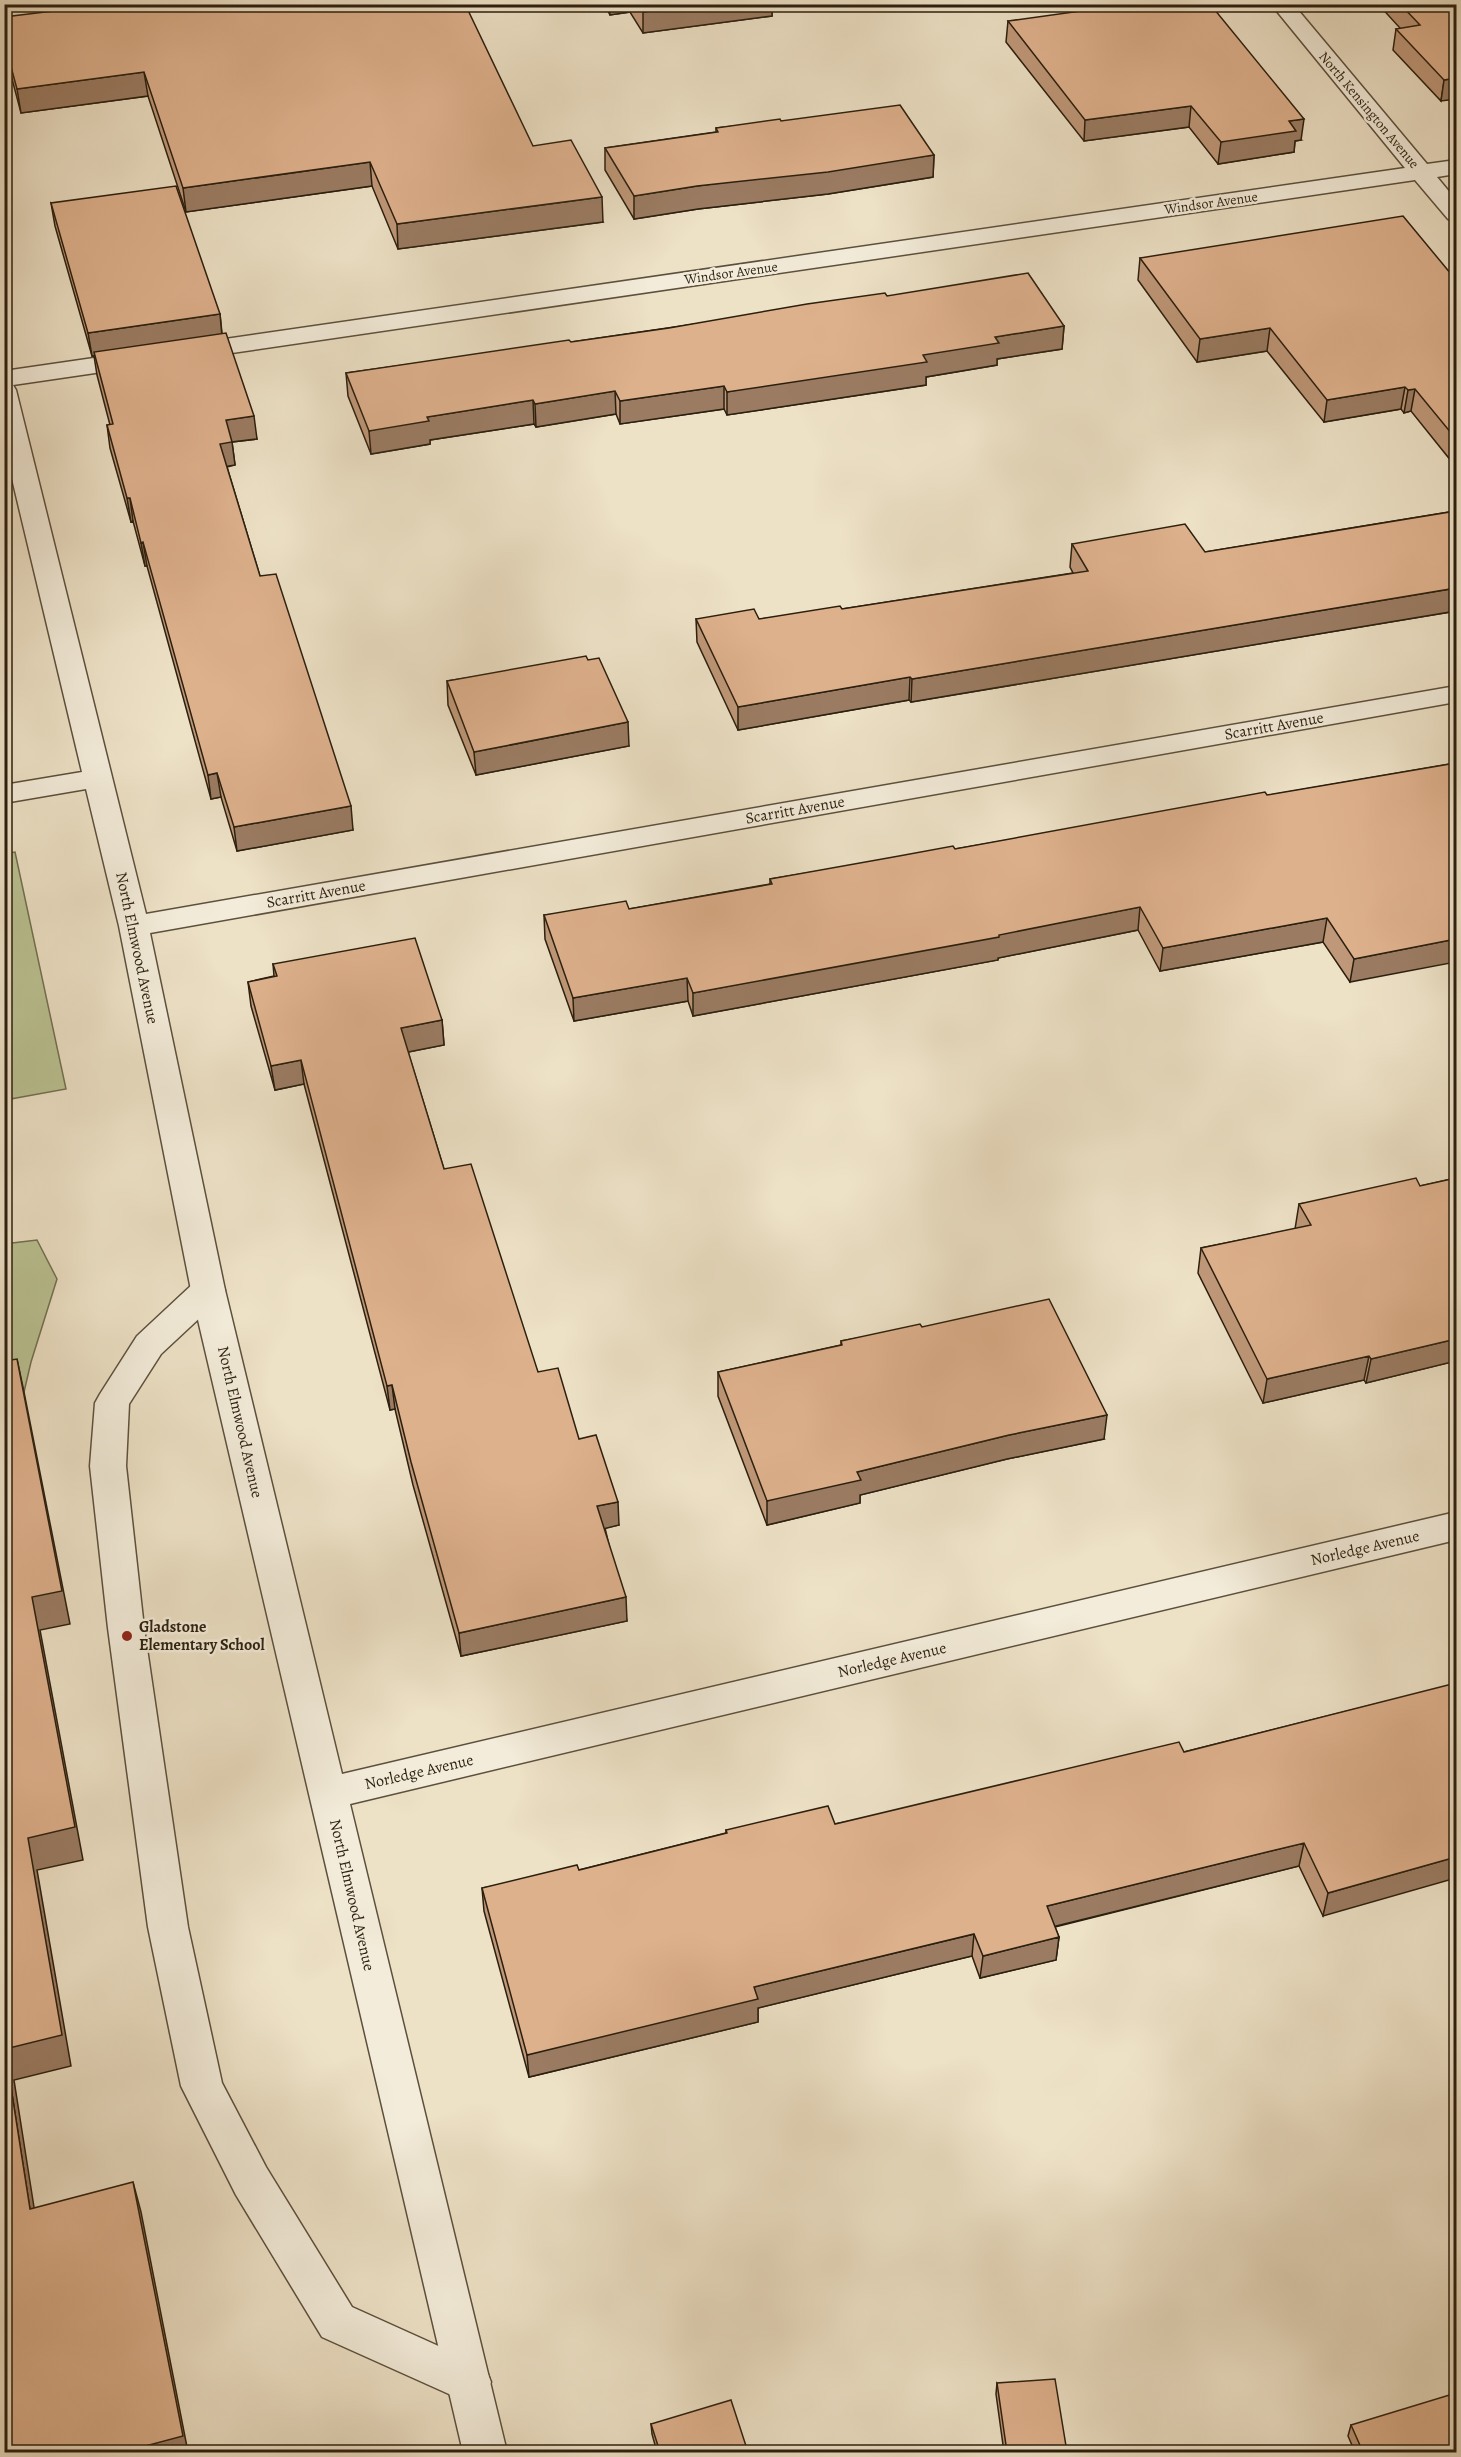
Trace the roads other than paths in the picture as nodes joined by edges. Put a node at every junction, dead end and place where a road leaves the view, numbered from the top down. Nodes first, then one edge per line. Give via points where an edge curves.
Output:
1 (1281, 4) edge
2 (1456, 167) edge
3 (1421, 172) junction
4 (1456, 214) edge
5 (4, 379) edge
6 (4, 390) edge
7 (1456, 694) edge
8 (97, 778) junction
9 (4, 794) edge
10 (134, 926) junction
11 (208, 1290) junction
12 (1456, 1526) edge
13 (328, 1793) junction
14 (469, 2382) junction
15 (485, 2452) edge

1 - 3 street, North Kensington Avenue
2 - 3 street, Windsor Avenue
3 - 4 street, North Kensington Avenue
3 - 5 street, Windsor Avenue
6 - 8 street, North Elmwood Avenue
7 - 10 street, Scarritt Avenue
8 - 9 street
8 - 10 street, North Elmwood Avenue
10 - 11 street, North Elmwood Avenue
11 - 13 street, North Elmwood Avenue
11 - 14 street via 149,1345 112,1403 108,1466 126,1628 168,1927 202,2086 251,2181 338,2322
12 - 13 street, Norledge Avenue
13 - 14 street, North Elmwood Avenue
14 - 15 street, North Elmwood Avenue

